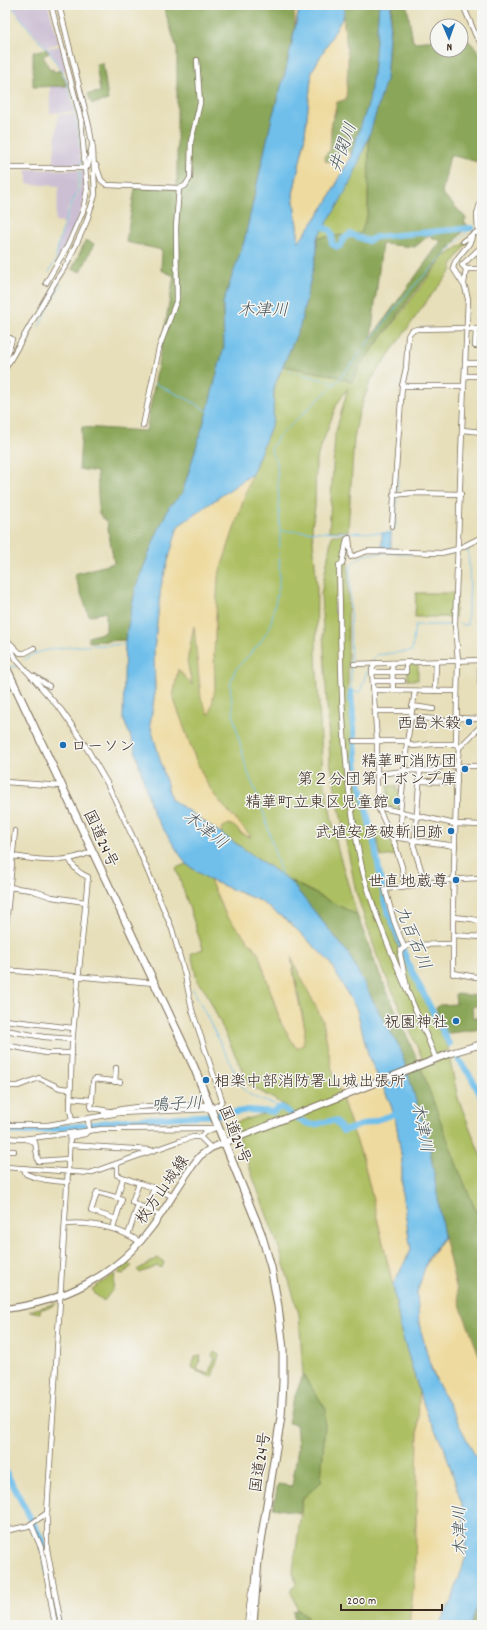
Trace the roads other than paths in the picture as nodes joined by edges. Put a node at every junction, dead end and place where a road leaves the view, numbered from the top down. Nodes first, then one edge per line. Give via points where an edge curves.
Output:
1 (51, 5) edge
2 (59, 5) edge
3 (463, 5) edge
4 (482, 44) edge
5 (197, 60) dead end
6 (92, 146) junction
7 (93, 160) junction
8 (5, 168) edge
9 (86, 168) junction
10 (179, 188) junction
11 (482, 197) edge
12 (480, 232) edge
13 (472, 234) junction
14 (463, 241) dead end
15 (65, 266) junction
16 (466, 269) junction
17 (481, 269) edge
18 (464, 284) junction
19 (467, 329) junction
20 (476, 329) junction
21 (482, 329) edge
22 (10, 338) dead end
23 (475, 346) dead end
24 (465, 363) junction
25 (478, 363) dead end
26 (5, 367) edge
27 (465, 376) junction
28 (476, 376) dead end
29 (402, 386) junction
30 (464, 386) junction
31 (482, 394) edge
32 (143, 426) dead end
33 (462, 430) junction
34 (481, 432) edge
35 (461, 494) junction
36 (393, 495) junction
37 (392, 526) dead end
38 (482, 537) edge
39 (458, 549) junction
40 (5, 639) edge
41 (34, 648) dead end
42 (5, 657) edge
43 (481, 660) edge
44 (458, 661) junction
45 (436, 662) junction
46 (375, 663) junction
47 (392, 663) junction
48 (406, 663) junction
49 (354, 664) dead end
50 (6, 668) edge
51 (372, 672) junction
52 (393, 672) junction
53 (31, 676) junction
54 (373, 681) junction
55 (393, 681) junction
56 (404, 681) dead end
57 (482, 684) edge
58 (49, 686) dead end
59 (374, 690) junction
60 (393, 690) junction
61 (415, 691) junction
62 (435, 691) junction
63 (457, 691) junction
64 (412, 708) junction
65 (432, 709) dead end
66 (376, 711) junction
67 (411, 717) junction
68 (456, 719) junction
69 (482, 719) edge
70 (482, 725) edge
71 (354, 741) dead end
72 (377, 741) junction
73 (407, 742) junction
74 (458, 746) junction
75 (457, 766) junction
76 (482, 766) edge
77 (405, 771) junction
78 (420, 771) junction
79 (378, 774) junction
80 (420, 781) junction
81 (5, 782) edge
82 (457, 782) junction
83 (62, 786) junction
84 (378, 807) junction
85 (401, 812) junction
86 (417, 815) junction
87 (455, 824) junction
88 (482, 825) edge
89 (15, 831) dead end
90 (392, 838) junction
91 (399, 838) junction
92 (415, 840) junction
93 (454, 847) junction
94 (93, 851) junction
95 (5, 855) edge
96 (12, 856) junction
97 (70, 860) junction
98 (482, 878) edge
99 (453, 879) junction
100 (425, 884) junction
101 (404, 886) junction
102 (8, 887) junction
103 (85, 902) junction
104 (6, 911) edge
105 (452, 918) junction
106 (482, 922) edge
107 (453, 935) junction
108 (5, 936) edge
109 (482, 937) edge
110 (452, 944) junction
111 (404, 947) junction
112 (5, 970) edge
113 (79, 976) junction
114 (482, 978) edge
115 (482, 981) edge
116 (154, 982) junction
117 (407, 990) junction
118 (5, 1020) edge
119 (73, 1028) junction
120 (5, 1030) edge
121 (72, 1039) junction
122 (482, 1044) edge
123 (5, 1045) edge
124 (71, 1053) junction
125 (435, 1059) junction
126 (116, 1068) dead end
127 (5, 1086) edge
128 (70, 1089) junction
129 (70, 1098) junction
130 (92, 1100) junction
131 (210, 1107) junction
132 (110, 1111) junction
133 (97, 1116) junction
134 (88, 1118) junction
135 (72, 1121) junction
136 (5, 1126) edge
137 (217, 1127) junction
138 (89, 1130) junction
139 (200, 1137) junction
140 (5, 1138) edge
141 (24, 1139) junction
142 (226, 1141) junction
143 (70, 1145) junction
144 (211, 1148) junction
145 (5, 1151) edge
146 (14, 1151) dead end
147 (152, 1151) junction
148 (69, 1159) junction
149 (38, 1161) junction
150 (116, 1164) junction
151 (5, 1167) edge
152 (26, 1168) junction
153 (68, 1172) junction
154 (123, 1178) junction
155 (68, 1182) junction
156 (139, 1183) junction
157 (154, 1188) junction
158 (172, 1196) junction
159 (117, 1198) junction
160 (138, 1205) junction
161 (146, 1209) junction
162 (160, 1215) junction
163 (116, 1219) junction
164 (65, 1224) junction
165 (113, 1228) junction
166 (128, 1235) junction
167 (140, 1242) junction
168 (61, 1297) junction
169 (5, 1309) edge
170 (47, 1512) junction
171 (32, 1523) junction
172 (5, 1531) edge
173 (256, 1580) junction
174 (55, 1625) edge
175 (61, 1625) edge
176 (247, 1625) edge
177 (253, 1625) edge

1 - 9 street via 81,120
2 - 6 street via 88,118
3 - 4 street
5 - 10 street via 200,103 191,141 190,178 186,186
6 - 7 street
6 - 9 street
7 - 10 street via 101,180 106,184
7 - 15 street via 95,189 92,204 86,223
8 - 9 street
9 - 15 street via 87,190 83,211 68,245 46,283
10 - 32 street via 176,227 177,299 159,348
11 - 12 street via 476,214
12 - 13 street
13 - 14 street
13 - 18 street via 470,242 454,265 455,272
15 - 26 street
16 - 17 street
16 - 17 street via 462,265 478,249
16 - 18 street
18 - 19 street via 468,295
19 - 20 street
19 - 24 street
19 - 29 street via 412,331 408,336
20 - 21 street
20 - 23 street
22 - 26 street via 12,339
24 - 25 street
24 - 27 street
27 - 28 street
27 - 30 street
29 - 30 street
29 - 36 street
30 - 33 street
31 - 34 street
33 - 34 street
33 - 35 street
35 - 36 street
35 - 39 street
36 - 37 street
38 - 39 street
39 - 44 street
39 - 117 street via 441,552 368,551 351,557 350,538 347,539 342,564 339,566 342,710 352,812 364,875
40 - 41 street via 20,653
40 - 42 street
40 - 53 street via 16,659
43 - 44 street
43 - 57 street
44 - 45 street
44 - 63 street
45 - 48 street
45 - 62 street
46 - 47 street
46 - 49 street
46 - 51 street
47 - 48 street
47 - 52 street
48 - 52 street via 406,672
50 - 83 highway, 国道24号
51 - 52 street
51 - 54 street
52 - 55 street
53 - 58 street
53 - 131 street via 62,711 86,747 107,784 151,876 172,929 192,1010 221,1092 220,1104
54 - 55 street
54 - 59 street
55 - 56 street
55 - 60 street
59 - 60 street
59 - 66 street
60 - 61 street
61 - 62 street
61 - 64 street
62 - 63 street
63 - 68 street
64 - 65 street
64 - 66 street
64 - 67 street
66 - 72 street
67 - 68 street
67 - 73 street
68 - 69 street
68 - 74 street
70 - 74 street
71 - 72 street
72 - 73 street
72 - 79 street
73 - 74 street via 413,746
73 - 77 street
74 - 75 street
75 - 76 street
75 - 78 street
75 - 82 street
77 - 78 street
77 - 79 street
77 - 85 street
78 - 80 street
79 - 84 street
80 - 82 street
80 - 86 street
81 - 83 street
82 - 87 street
83 - 94 highway, 国道24号
84 - 85 street
84 - 90 street
85 - 86 street
85 - 91 street
86 - 87 street
86 - 92 street
87 - 88 street
87 - 93 street
89 - 96 street
90 - 91 street
90 - 101 street via 402,867
91 - 92 street
92 - 93 street
92 - 100 street via 413,844
93 - 99 street
94 - 97 street
94 - 116 highway, 国道24号
95 - 96 street
96 - 97 street
96 - 102 street
97 - 103 street via 79,872 88,877
98 - 99 street
99 - 100 street
99 - 105 street
100 - 101 street
101 - 111 street via 385,888 391,914
102 - 103 street
102 - 104 street
103 - 113 street
104 - 108 street
105 - 106 street
105 - 107 street
107 - 109 street
107 - 110 street
110 - 111 street
110 - 114 street via 453,974
111 - 117 street via 400,954
112 - 113 street
113 - 116 street
113 - 119 street
114 - 115 street
116 - 131 highway, 国道24号
117 - 125 street
118 - 119 street
119 - 121 street
120 - 121 street
121 - 124 street
122 - 125 main road, 枚方山城線
123 - 124 street via 46,1053
124 - 128 street
125 - 142 main road, 枚方山城線
126 - 130 street via 118,1082 95,1080
127 - 128 street via 18,1086 39,1078 60,1088
128 - 129 street
129 - 130 street
129 - 135 street
130 - 132 street via 91,1108
131 - 132 street via 181,1105
131 - 133 street
131 - 137 highway, 国道24号
132 - 133 street
133 - 134 street
134 - 135 street
134 - 138 street
135 - 136 street via 48,1125
137 - 138 street
137 - 139 street
137 - 142 highway, 国道24号
138 - 141 street
138 - 143 street via 85,1134 70,1136
139 - 144 street
139 - 147 street
140 - 141 street
141 - 149 street via 34,1142
142 - 144 main road, 枚方山城線
142 - 173 highway, 国道24号 via 261,1233 271,1267 283,1349 281,1417
143 - 147 street
143 - 148 street
144 - 158 main road, 枚方山城線 via 192,1165
145 - 146 street
147 - 150 street
148 - 149 street
148 - 153 street
149 - 152 street via 36,1165
150 - 153 street via 90,1173
150 - 154 street via 117,1175
151 - 152 street
152 - 153 street
152 - 155 street via 26,1174 35,1178
153 - 155 street
154 - 156 street
154 - 159 street
155 - 164 street
156 - 157 street
156 - 160 street via 132,1202
157 - 158 street
157 - 161 street
158 - 162 main road, 枚方山城線
159 - 163 street via 122,1199
159 - 163 street via 97,1192 91,1211
160 - 161 street
160 - 166 street
161 - 162 street
162 - 167 main road, 枚方山城線
163 - 165 street
164 - 165 street
164 - 168 street
165 - 166 street
166 - 167 street
167 - 168 main road, 枚方山城線 via 112,1268 81,1288
168 - 169 main road, 枚方山城線
168 - 170 street
170 - 171 street
170 - 175 street via 48,1549
171 - 172 street
171 - 174 street via 42,1550
173 - 176 street via 251,1592
173 - 177 highway, 国道24号

